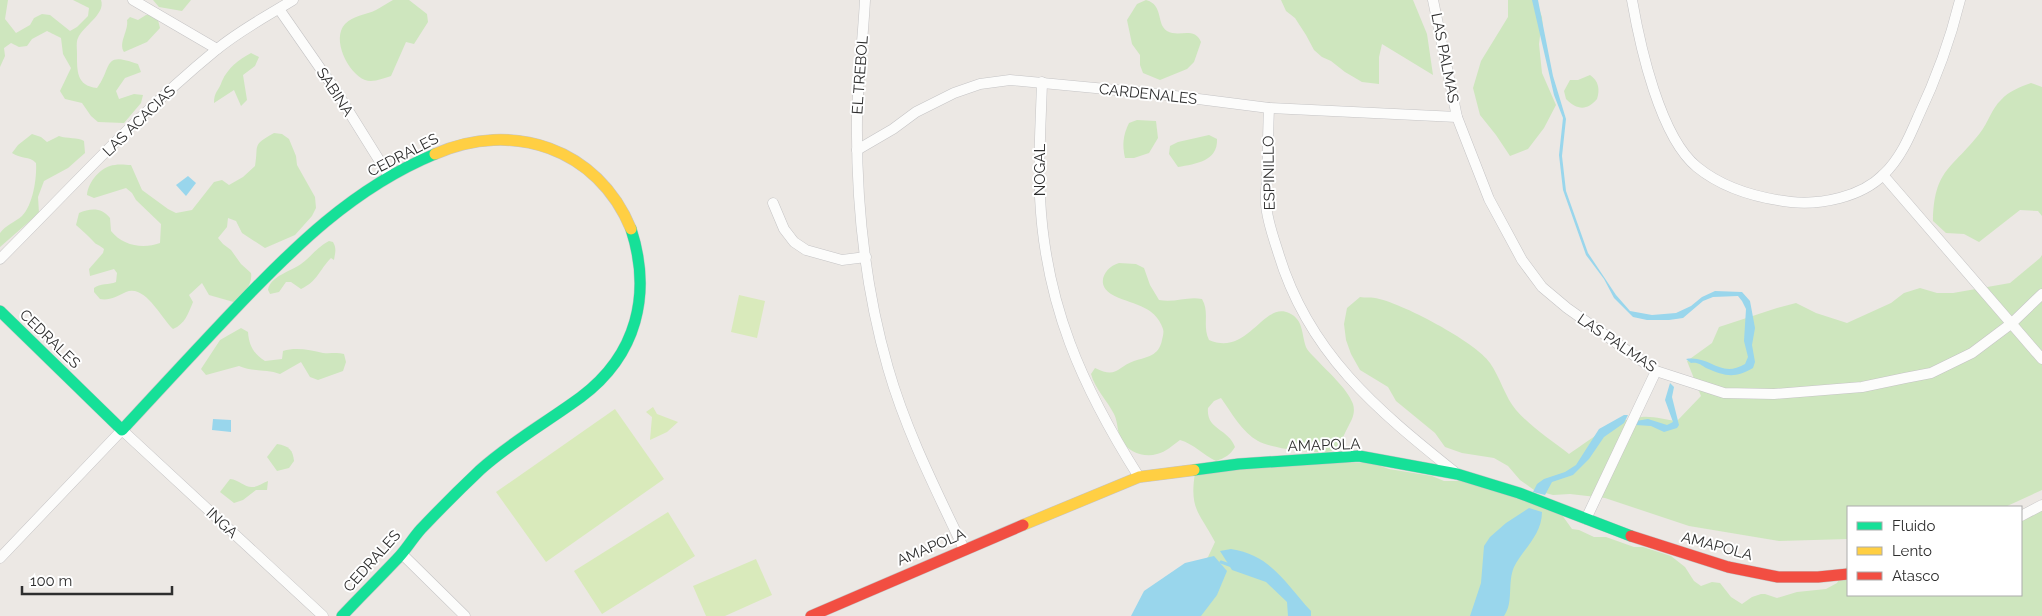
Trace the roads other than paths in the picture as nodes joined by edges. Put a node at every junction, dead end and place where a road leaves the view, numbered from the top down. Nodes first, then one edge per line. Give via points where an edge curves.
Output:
1 (132, 0) edge
2 (293, 0) edge
3 (865, 0) edge
4 (1433, 0) edge
5 (1632, 0) edge
6 (1960, 0) edge
7 (279, 9) junction
8 (217, 49) junction
9 (1042, 82) junction
10 (1269, 108) junction
11 (1457, 117) junction
12 (857, 150) junction
13 (1883, 175) junction
14 (389, 176) junction
15 (773, 204) dead end
16 (866, 257) junction
17 (0, 259) edge
18 (2042, 294) edge
19 (0, 311) edge
20 (2012, 323) junction
21 (2042, 359) edge
22 (1656, 371) junction
23 (122, 430) junction
24 (1457, 474) junction
25 (1139, 477) junction
26 (2042, 505) edge
27 (2022, 515) edge
28 (1586, 519) junction
29 (964, 549) junction
30 (402, 554) junction
31 (0, 558) edge
32 (1847, 574) edge
33 (323, 616) edge
34 (342, 616) edge
35 (465, 616) edge
36 (811, 616) edge

1 - 8 street
2 - 7 street, LAS ACACIAS
3 - 12 street, EL TREBOL
4 - 11 street, LAS PALMAS
5 - 13 street via 1660,106 1675,140 1697,168 1737,190 1766,199 1802,203 1850,194
6 - 13 street via 1935,81 1905,146
7 - 8 street, LAS ACACIAS via 254,22
7 - 14 street, SABINA
8 - 17 street, LAS ACACIAS via 122,136
9 - 10 street, CARDENALES
9 - 12 street, CARDENALES via 1010,80 980,84 954,93 916,112
9 - 25 street, NOGAL via 1039,195 1046,257 1060,318 1099,409
10 - 11 street, CARDENALES
10 - 24 street, ESPINILLO via 1266,204 1282,266 1311,329 1361,391
11 - 22 street, LAS PALMAS via 1489,199 1522,260 1542,287
12 - 16 street, EL TREBOL
13 - 20 street
14 - 23 street, CEDRALES via 309,234
14 - 30 street, CEDRALES via 455,146 481,140 532,142 568,155 599,178 616,199 630,224 642,280 640,306 630,337 600,382 496,456 425,524
15 - 16 street via 784,229 806,250 842,260
16 - 29 street, EL TREBOL via 875,319 903,414
18 - 20 street, LAS PALMAS
19 - 23 street, CEDRALES
20 - 21 street
20 - 22 street, LAS PALMAS via 1972,353 1931,373 1862,387 1774,394 1724,393
22 - 28 street
23 - 31 street, CEDRALES
23 - 33 street, INGA
24 - 25 street, AMAPOLA via 1359,456 1239,464
24 - 28 street, AMAPOLA
25 - 29 street, AMAPOLA
26 - 27 street
28 - 32 street, AMAPOLA via 1728,567 1778,577
29 - 36 street, AMAPOLA
30 - 34 street, CEDRALES
30 - 35 street

